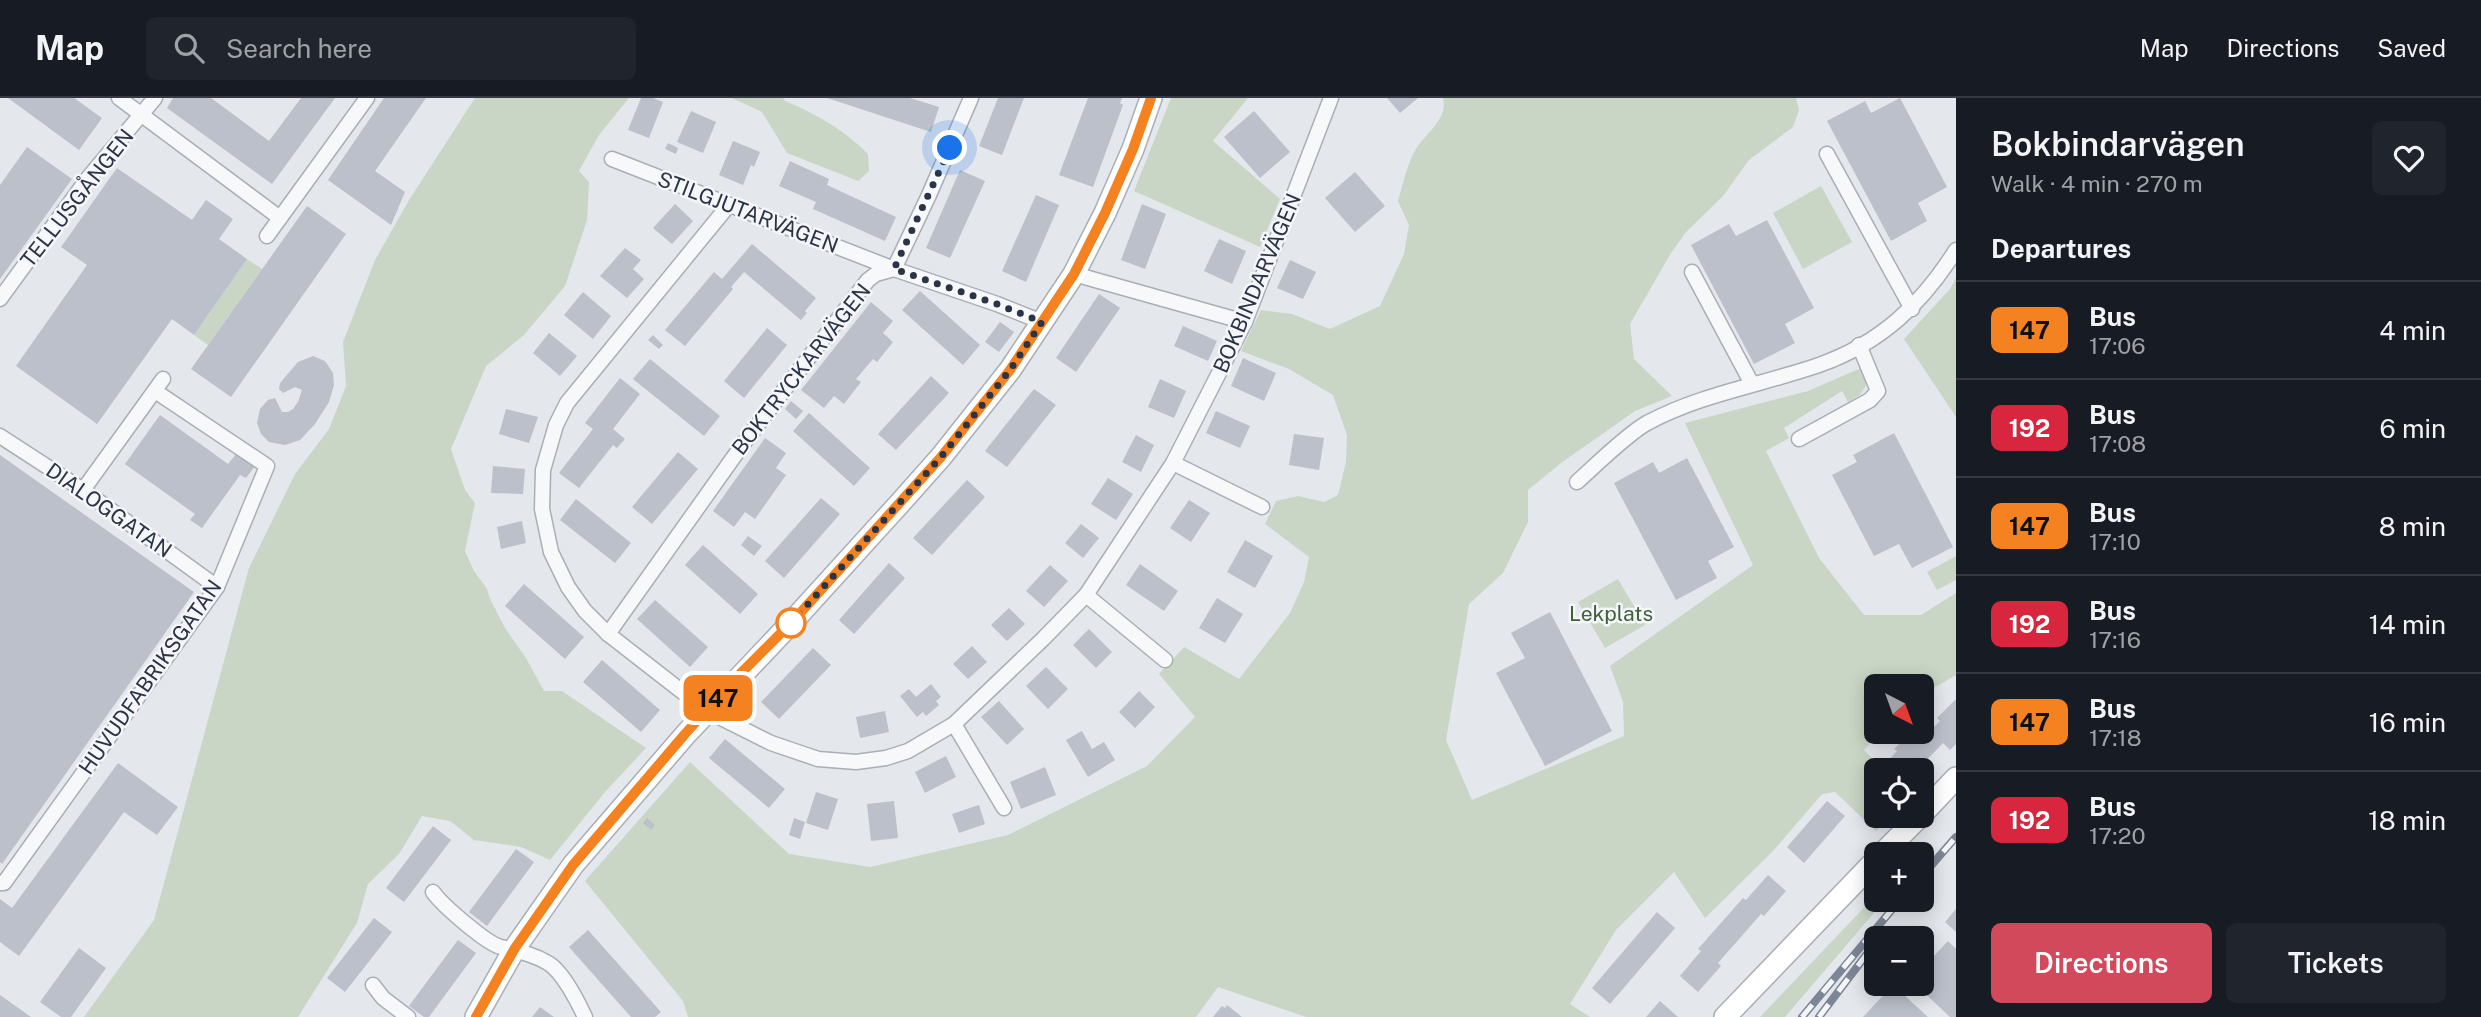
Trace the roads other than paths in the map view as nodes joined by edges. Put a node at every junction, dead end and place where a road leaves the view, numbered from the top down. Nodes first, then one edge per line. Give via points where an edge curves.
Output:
1 (119, 98) edge
2 (155, 98) edge
3 (367, 98) edge
4 (971, 98) edge
5 (1151, 98) edge
6 (1331, 98) edge
7 (143, 115) junction
8 (1827, 154) dead end
9 (612, 159) dead end
10 (728, 206) junction
11 (280, 218) junction
12 (267, 236) dead end
13 (1956, 250) edge
14 (894, 269) junction
15 (1692, 272) dead end
16 (1074, 274) junction
17 (0, 299) edge
18 (1912, 309) junction
19 (1042, 322) junction
20 (1245, 322) junction
21 (1859, 345) junction
22 (1752, 384) junction
23 (0, 436) edge
24 (1799, 439) dead end
25 (1173, 463) junction
26 (1577, 482) dead end
27 (83, 490) junction
28 (1262, 507) dead end
29 (217, 587) junction
30 (1086, 595) junction
31 (608, 634) junction
32 (1165, 660) dead end
33 (707, 711) junction
34 (954, 724) junction
35 (1956, 778) edge
36 (1934, 801) edge
37 (1004, 808) dead end
38 (1908, 828) edge
39 (1894, 842) edge
40 (1864, 872) edge
41 (2, 883) edge
42 (433, 892) dead end
43 (515, 948) junction
44 (373, 985) dead end
45 (408, 1017) edge
46 (476, 1017) edge
47 (585, 1017) edge
48 (1725, 1017) edge

1 - 7 street
2 - 7 street, TELLUSGÅNGEN
3 - 11 street
4 - 14 street, BOKTRYCKARVÄGEN
5 - 16 street via 1133,149
6 - 20 street, BOKBINDARVÄGEN
7 - 11 street
7 - 17 street, TELLUSGÅNGEN via 88,178
8 - 18 street
9 - 10 street, STILGJUTARVÄGEN
10 - 14 street, STILGJUTARVÄGEN
10 - 31 street, BOKBINDARVÄGEN via 567,403 543,470 542,509 551,552 568,587
11 - 12 street
13 - 18 street
14 - 19 street, STILGJUTARVÄGEN
14 - 31 street, BOKTRYCKARVÄGEN via 868,280 743,444
15 - 22 street
16 - 19 street
16 - 20 street
18 - 21 street
19 - 33 street via 941,457
20 - 25 street, BOKBINDARVÄGEN
21 - 22 street via 1821,364
21 - 24 street via 1878,391 1870,400
22 - 26 street via 1692,402 1644,425
23 - 27 street, DIALOGGATAN
25 - 28 street
25 - 30 street, BOKBINDARVÄGEN
27 - 29 street, DIALOGGATAN
27 - 29 street, HUVUDFABRIKSGATAN via 160,385 267,466
29 - 41 street, HUVUDFABRIKSGATAN
30 - 32 street
30 - 34 street, BOKBINDARVÄGEN
31 - 33 street, BOKBINDARVÄGEN
33 - 34 street, BOKBINDARVÄGEN via 771,743 818,759 856,762 908,751
33 - 43 street via 573,865
34 - 37 street
35 - 36 street
38 - 39 street
40 - 48 street
42 - 43 street via 499,947
43 - 46 street
43 - 47 street via 551,964
44 - 45 street

